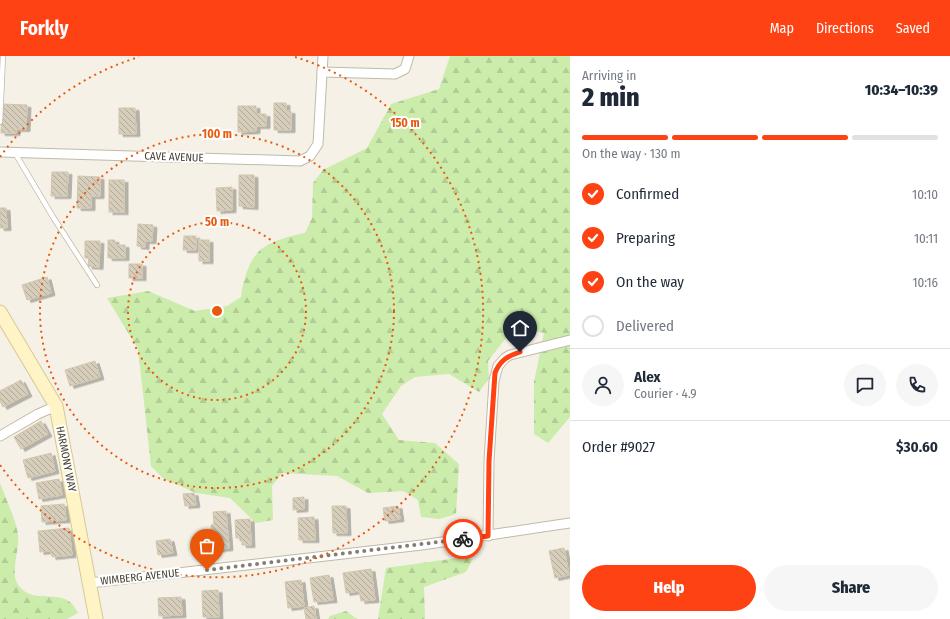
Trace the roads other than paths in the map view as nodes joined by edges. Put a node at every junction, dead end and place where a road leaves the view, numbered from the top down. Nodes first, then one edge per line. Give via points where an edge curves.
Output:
1 (4, 56) edge
2 (323, 56) edge
3 (409, 56) edge
4 (322, 72) junction
5 (0, 122) edge
6 (0, 152) edge
7 (15, 153) junction
8 (98, 285) dead end
9 (0, 312) edge
10 (570, 340) edge
11 (56, 406) junction
12 (0, 436) edge
13 (570, 523) edge
14 (488, 536) junction
15 (90, 583) junction
16 (96, 619) edge

1 - 5 lane
2 - 4 street, CAVE AVENUE
3 - 4 street via 407,66 395,74
4 - 7 street, CAVE AVENUE via 318,144 314,151 300,161
6 - 7 street, CAVE AVENUE
7 - 8 lane
9 - 11 street, HARMONY WAY
10 - 14 street via 510,355 498,366 494,381 489,454
11 - 12 street
11 - 15 street, HARMONY WAY
13 - 14 street, WIMBERG AVENUE
14 - 15 street, WIMBERG AVENUE
15 - 16 street, HARMONY WAY

